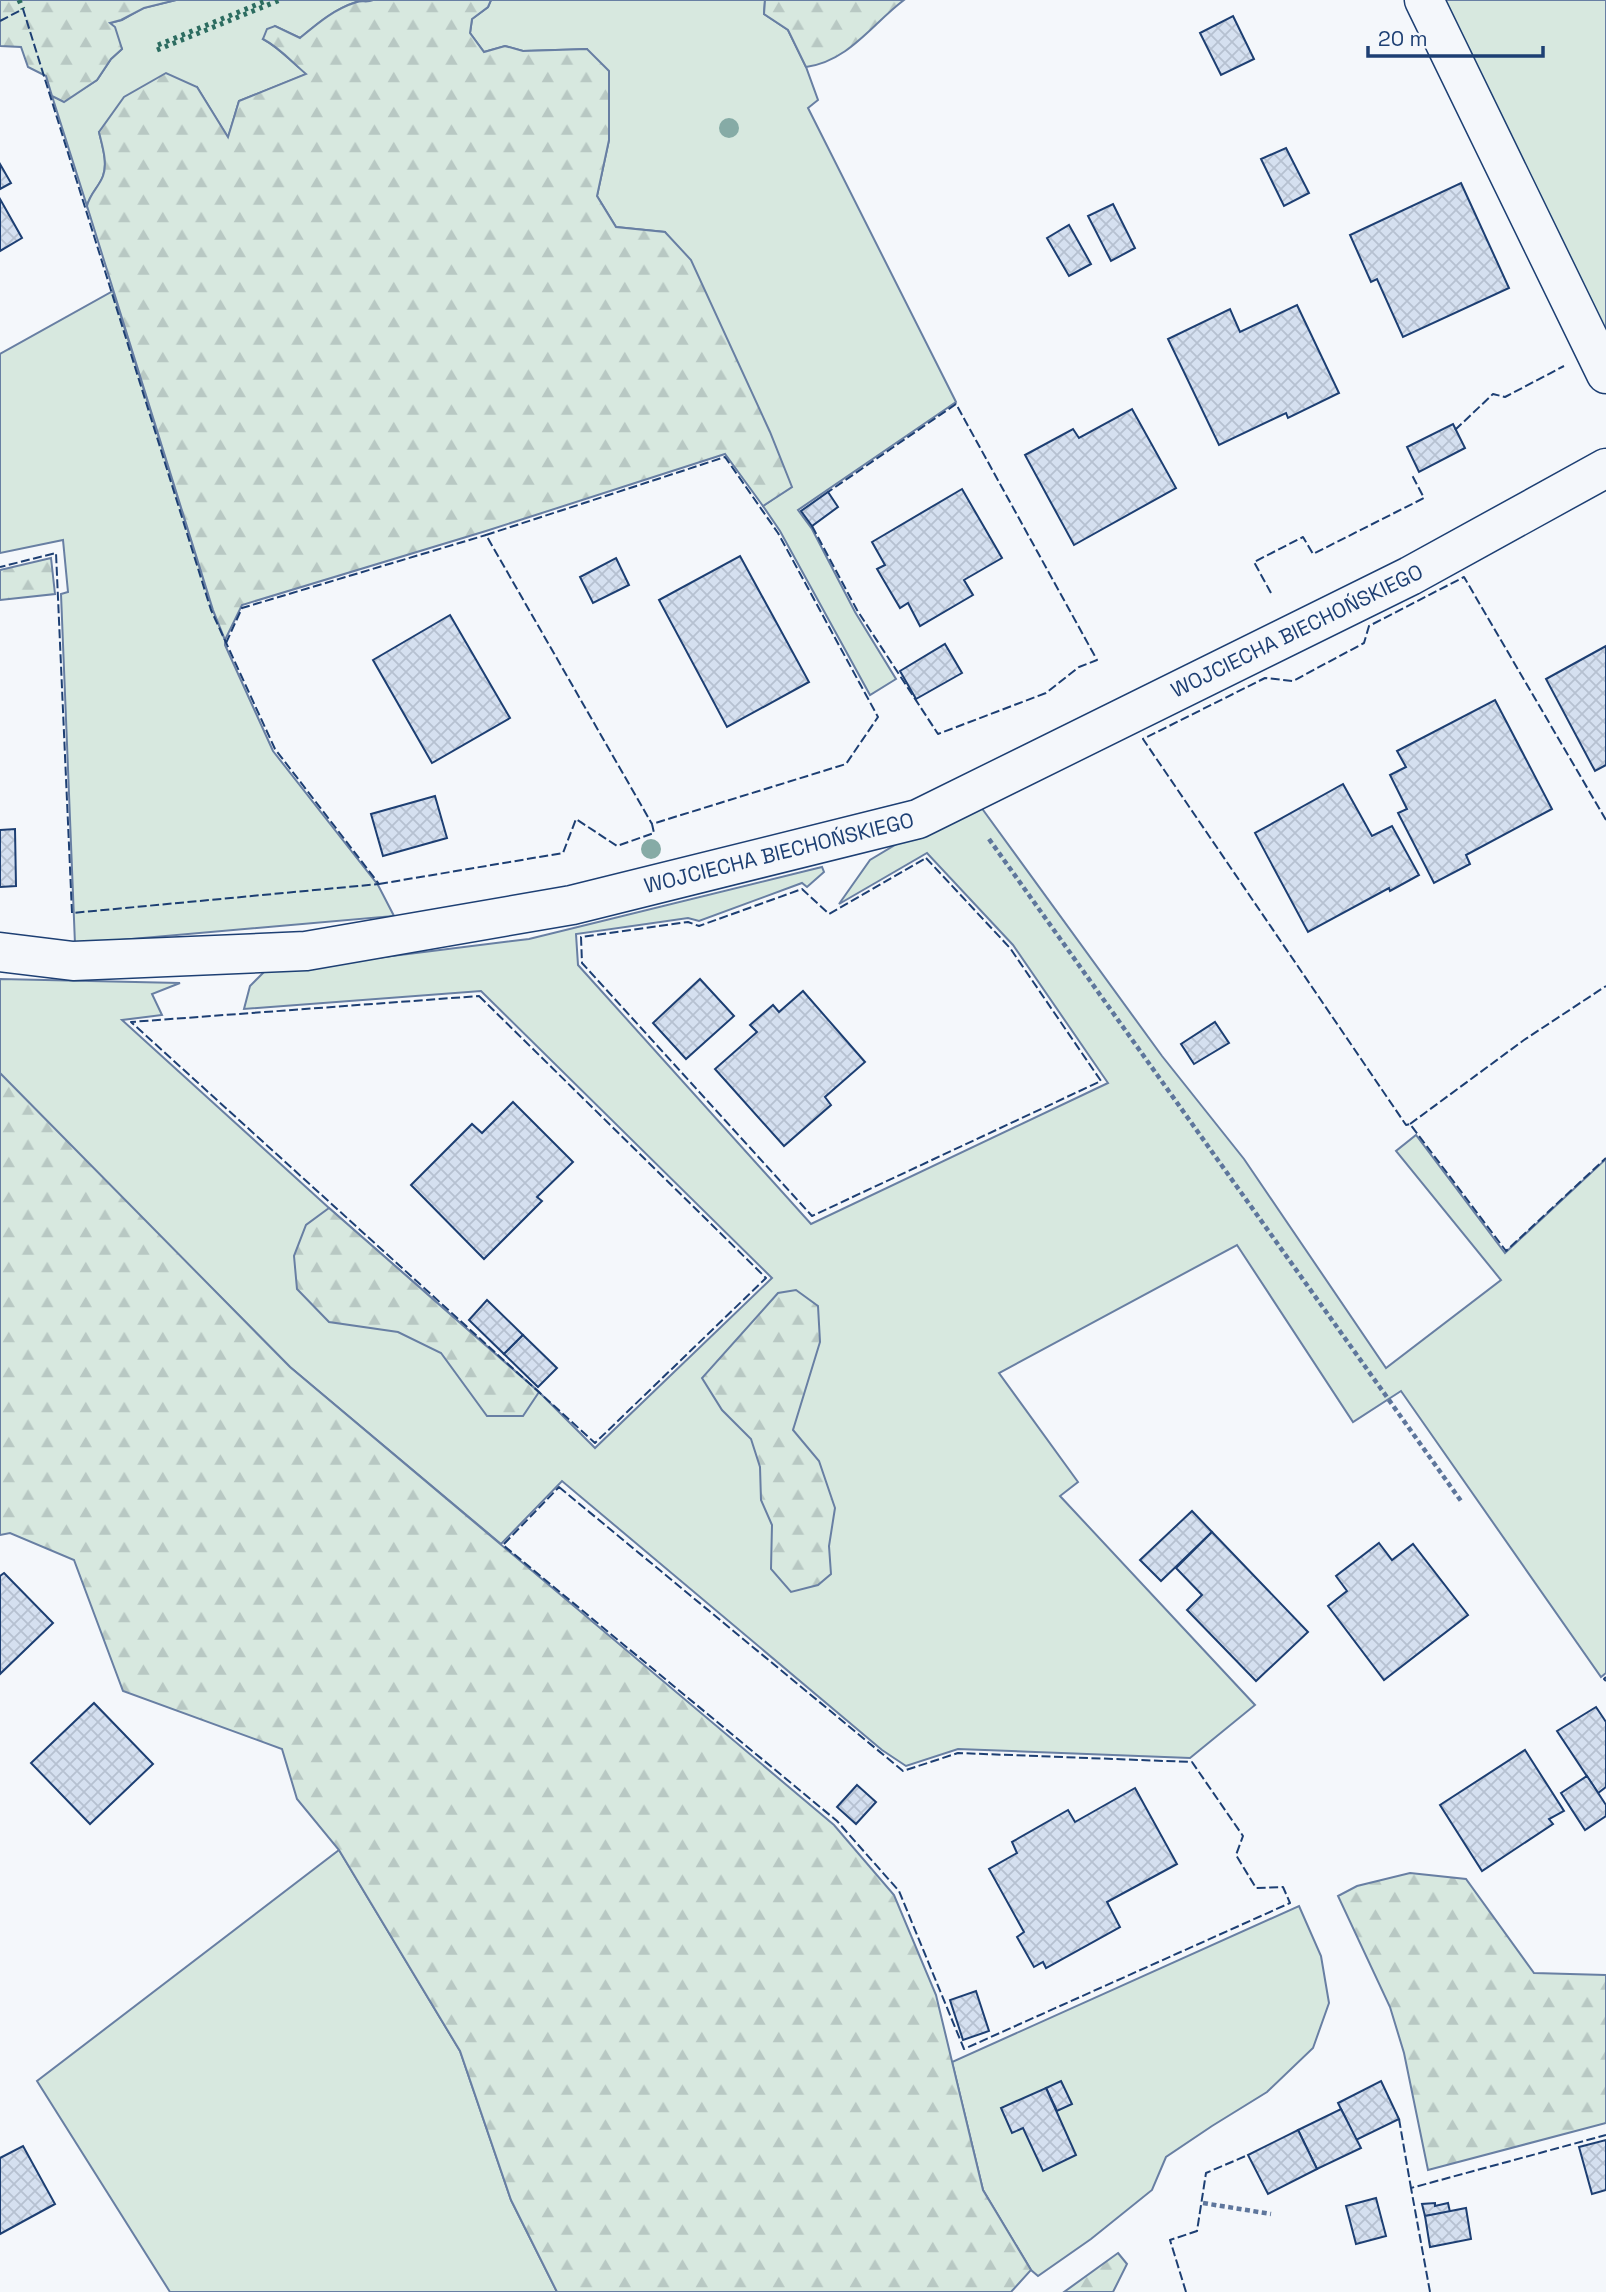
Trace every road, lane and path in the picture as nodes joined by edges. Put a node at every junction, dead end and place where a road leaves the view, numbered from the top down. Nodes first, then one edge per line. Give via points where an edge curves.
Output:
1 (1424, 0) edge
2 (1606, 374) edge
3 (1606, 468) edge
4 (970, 794) junction
5 (0, 952) edge
6 (1461, 1501) dead end
7 (1203, 2203) dead end
8 (1271, 2214) dead end

1 - 2 street
3 - 4 street, WOJCIECHA BIECHOŃSKIEGO via 1410,576
4 - 5 street, WOJCIECHA BIECHOŃSKIEGO via 918,819 572,905 306,951 73,961
4 - 6 path via 978,823
7 - 8 path

